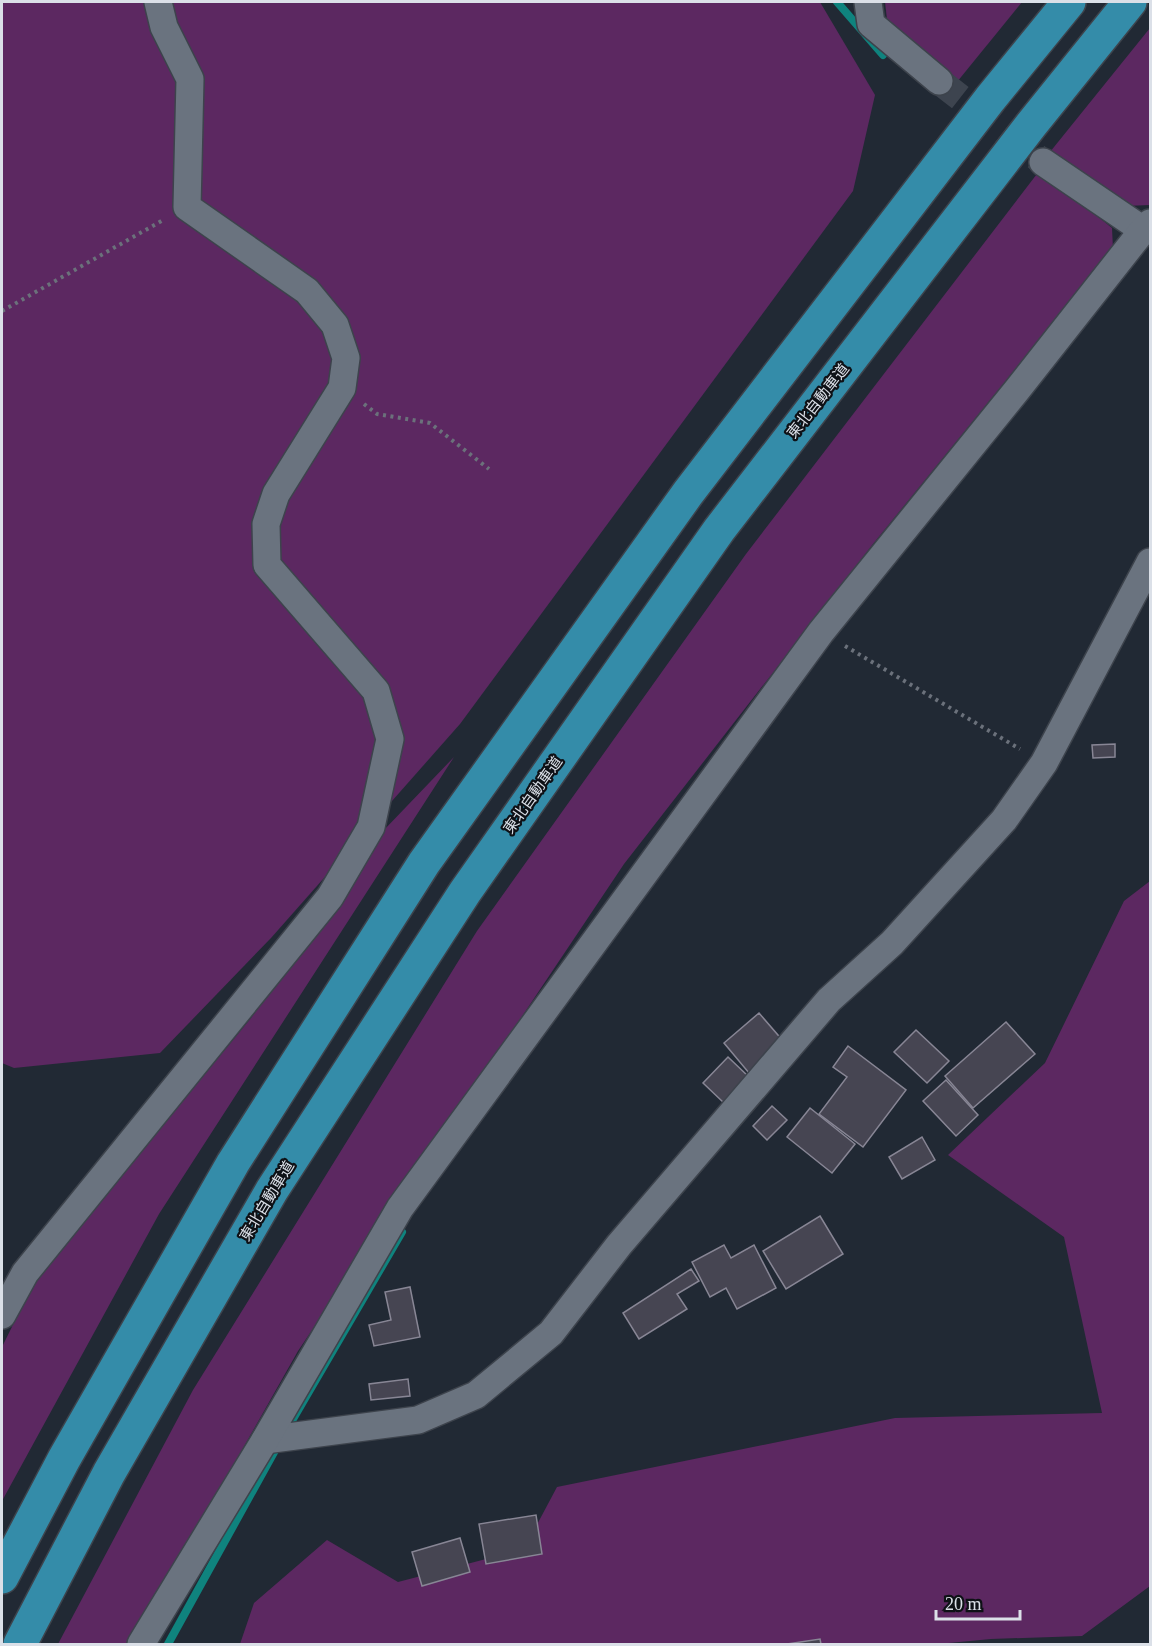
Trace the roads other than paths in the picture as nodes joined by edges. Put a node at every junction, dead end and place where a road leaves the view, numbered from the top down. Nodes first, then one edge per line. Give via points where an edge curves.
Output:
1 (158, 2) edge
2 (868, 2) edge
3 (1069, 2) edge
4 (1131, 2) edge
5 (939, 81) tunnel mouth
6 (1043, 162) tunnel mouth
7 (1147, 226) edge
8 (1150, 562) edge
9 (2, 1315) edge
10 (265, 1440) junction
11 (2, 1577) edge
12 (20, 1644) edge
13 (141, 1644) edge

1 - 9 street via 164,27 190,79 186,207 307,291 335,325 346,358 342,388 276,494 266,524 267,566 376,691 390,739 371,827 330,897 25,1273
2 - 5 street via 871,24
3 - 11 highway via 688,493 424,863 233,1163 64,1459
4 - 12 highway, 東北自動車道 via 1024,134 719,530 465,892 272,1190 109,1473
6 - 7 street
7 - 10 street via 821,632 400,1208
8 - 10 street via 1044,763 1004,820 892,943 829,1000 619,1245 551,1333 476,1395 418,1420
10 - 13 street

